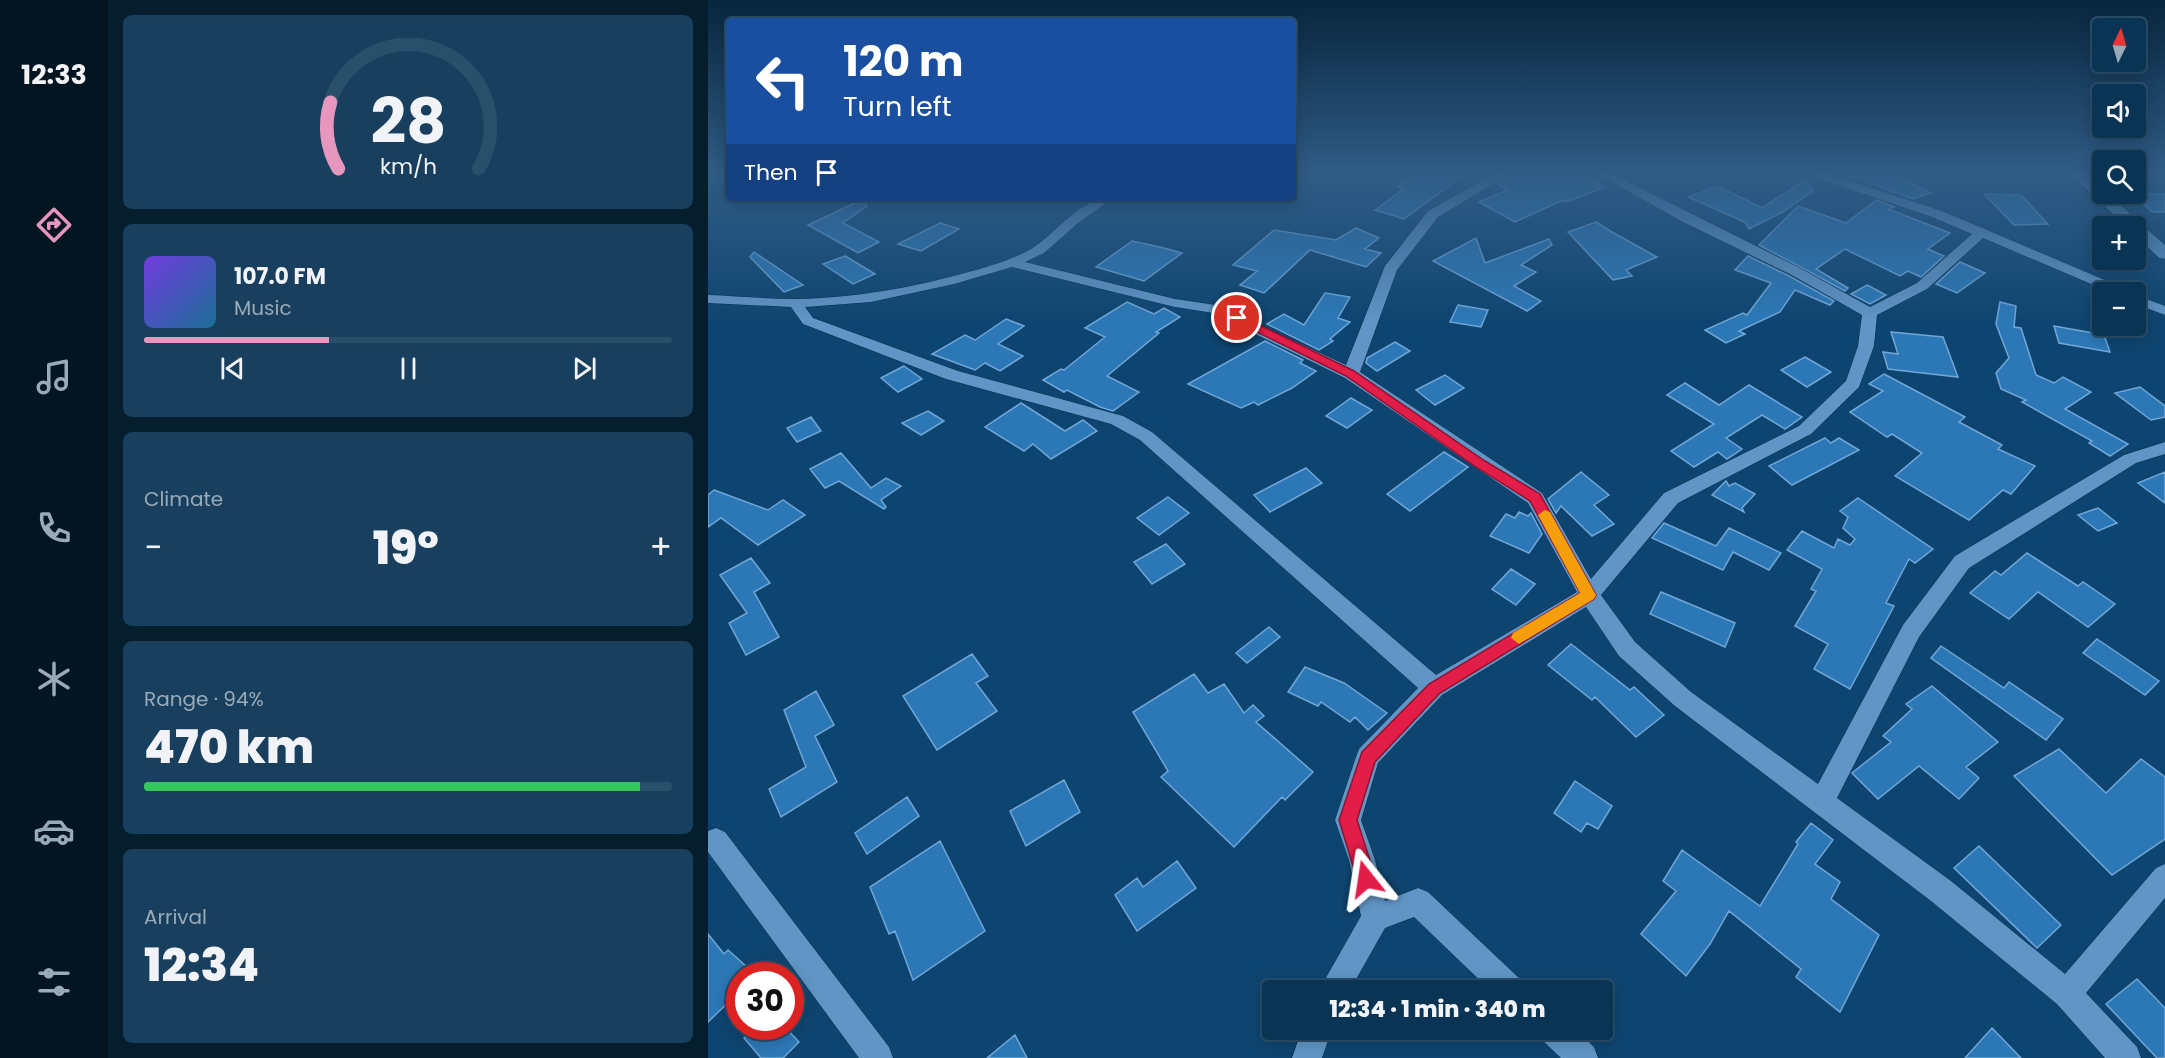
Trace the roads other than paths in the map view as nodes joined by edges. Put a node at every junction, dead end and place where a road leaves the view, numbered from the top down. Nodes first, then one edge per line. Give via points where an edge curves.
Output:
1 (1069, 223) edge
2 (1426, 223) edge
3 (1697, 223) edge
4 (1959, 223) edge
5 (1981, 233) junction
6 (2146, 236) edge
7 (2165, 254) edge
8 (1011, 263) junction
9 (2097, 282) edge
10 (708, 299) edge
11 (795, 303) junction
12 (2146, 303) edge
13 (2165, 311) edge
14 (1870, 313) junction
15 (1350, 374) junction
16 (2165, 448) edge
17 (1589, 595) junction
18 (1434, 688) junction
19 (1821, 804) junction
20 (716, 841) dead end
21 (2165, 877) edge
22 (1375, 918) junction
23 (1340, 980) edge
24 (1500, 980) edge
25 (2067, 994) junction
26 (1314, 1040) edge
27 (1564, 1040) edge
28 (878, 1058) edge
29 (1308, 1058) edge
30 (1583, 1058) edge
31 (2126, 1058) edge

1 - 8 street via 1039,250
2 - 15 street via 1390,269
3 - 14 street
4 - 5 street
5 - 9 street
5 - 14 street via 1922,286
6 - 7 street
8 - 11 street via 871,298
8 - 15 street via 1174,303 1224,310
10 - 11 street
11 - 18 street via 808,321 952,375 1117,420 1146,436
12 - 13 street
14 - 17 street via 1866,346 1853,383 1805,430 1671,498
15 - 17 street via 1535,498
16 - 19 street via 2130,459 1962,562 1911,631
17 - 18 street
17 - 19 street via 1628,650 1683,699
18 - 22 street via 1368,758 1348,820
19 - 25 street via 1941,891
20 - 28 street
21 - 25 street
22 - 23 street
22 - 24 street via 1418,902
25 - 31 street
26 - 29 street
27 - 30 street

